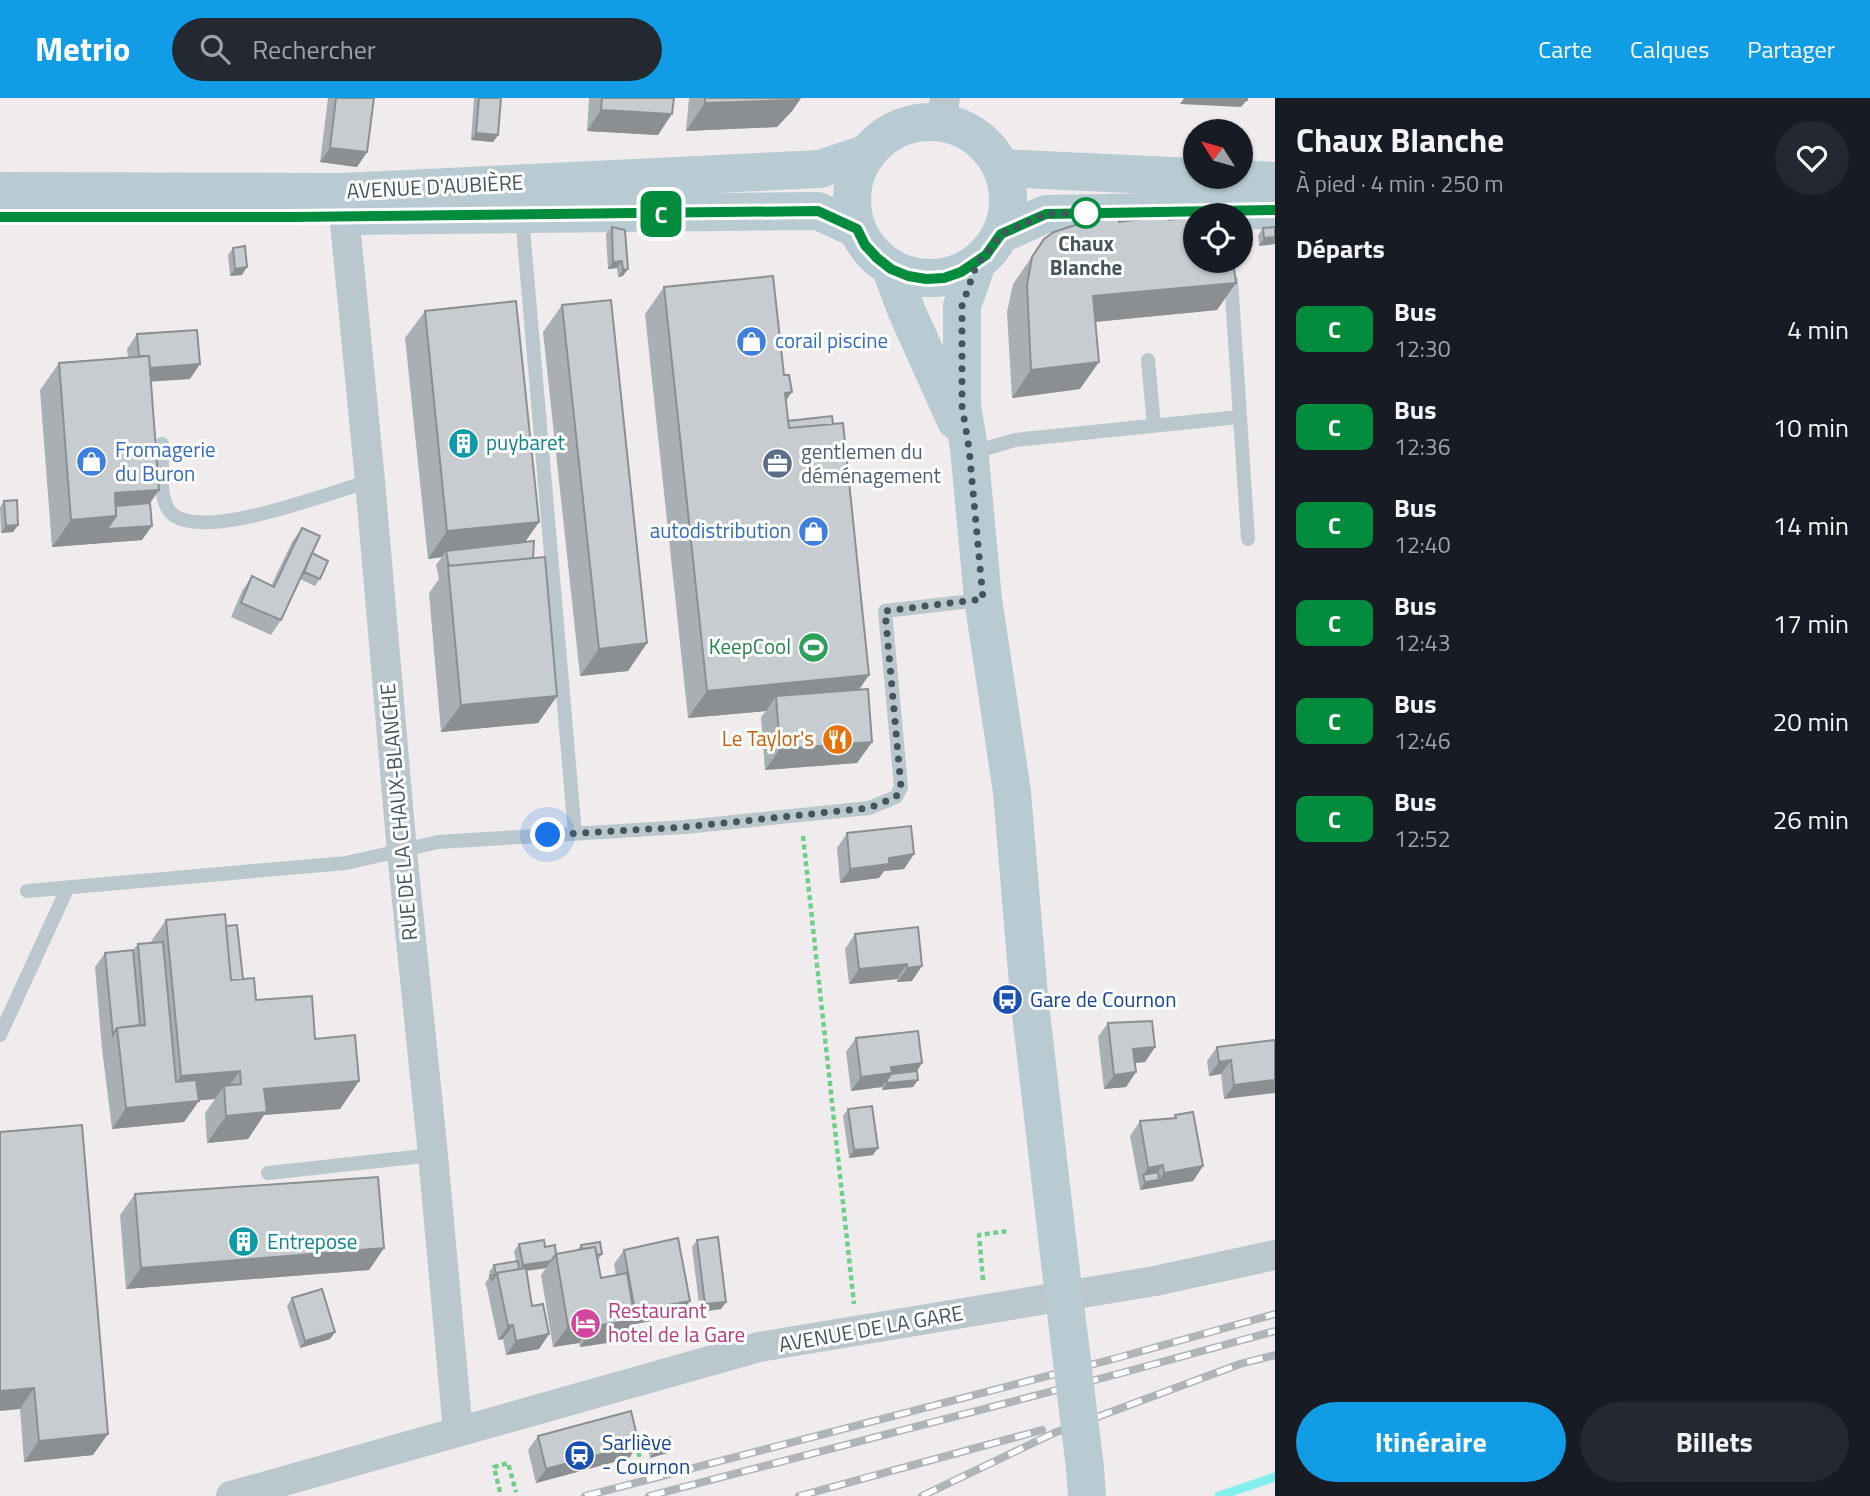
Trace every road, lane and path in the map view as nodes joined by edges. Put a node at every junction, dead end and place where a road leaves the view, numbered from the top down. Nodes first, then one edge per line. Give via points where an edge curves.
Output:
1 (943, 110) edge
2 (868, 153) junction
3 (1002, 168) junction
4 (1183, 176) edge
5 (1253, 180) edge
6 (1275, 181) edge
7 (0, 191) edge
8 (343, 204) junction
9 (1275, 210) edge
10 (522, 215) junction
11 (0, 217) edge
12 (857, 229) junction
13 (1001, 234) junction
14 (977, 263) junction
15 (891, 269) junction
16 (1231, 280) edge
17 (1148, 360) dead end
18 (1239, 416) junction
19 (1154, 426) junction
20 (162, 444) dead end
21 (969, 448) junction
22 (370, 481) junction
23 (1248, 539) dead end
24 (983, 599) junction
25 (801, 815) junction
26 (575, 834) junction
27 (402, 852) junction
28 (68, 887) junction
29 (27, 891) dead end
30 (0, 1035) edge
31 (433, 1154) junction
32 (268, 1173) dead end
33 (1008, 1231) dead end
34 (1275, 1255) edge
35 (984, 1284) dead end
36 (854, 1308) dead end
37 (458, 1432) junction
38 (1086, 1482) edge
39 (500, 1492) dead end
40 (516, 1492) dead end
41 (231, 1496) edge

1 - 2 main road via 889,134
1 - 3 main road via 957,127 977,138
2 - 8 main road, AVENUE D'AUBIÈRE via 820,169
2 - 12 main road via 853,190
3 - 4 main road
3 - 13 main road via 1009,201
5 - 6 main road
7 - 8 main road, AVENUE D'AUBIÈRE
8 - 10 main road, AVENUE D'AUBIÈRE
8 - 11 main road, AVENUE D'AUBIÈRE
8 - 22 street, RUE DE LA CHAUX-BLANCHE
9 - 13 main road via 1046,214
10 - 12 main road, AVENUE D'AUBIÈRE via 818,211
10 - 26 lane
12 - 15 main road via 865,245
13 - 14 main road
14 - 15 main road via 944,278 917,277
14 - 21 main road via 962,306 962,406
15 - 21 main road
16 - 18 lane
17 - 19 lane
18 - 19 lane
18 - 23 lane
19 - 21 lane
20 - 22 lane via 163,495 170,512 186,522 247,518
21 - 24 main road
22 - 27 street, RUE DE LA CHAUX-BLANCHE
24 - 25 lane via 885,611 901,787 896,797 869,808
24 - 38 main road, bridge via 1012,792 1029,996
25 - 26 lane
25 - 36 path
26 - 27 lane via 438,842
27 - 28 lane via 346,863
27 - 31 street, RUE DE LA CHAUX-BLANCHE
28 - 29 lane
28 - 30 lane
31 - 32 lane
31 - 37 street, RUE DE LA CHAUX-BLANCHE
33 - 35 path via 979,1235
34 - 37 street, AVENUE DE LA GARE via 759,1348
37 - 41 street, AVENUE DE LA GARE
39 - 40 path via 494,1467 508,1463

